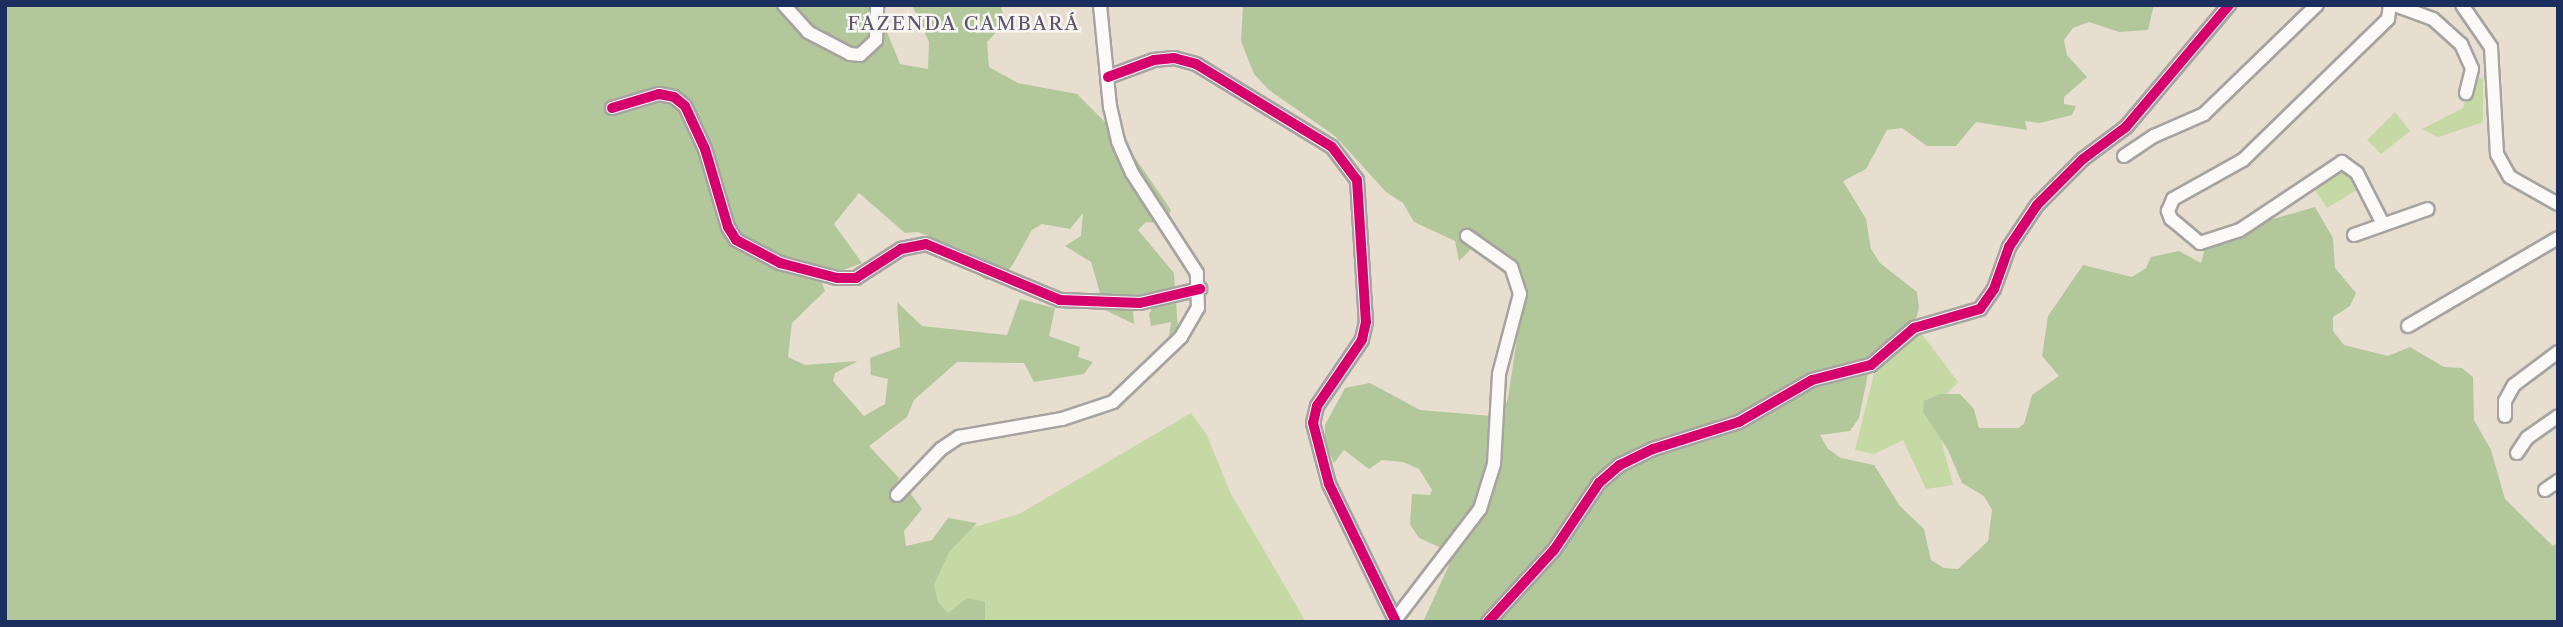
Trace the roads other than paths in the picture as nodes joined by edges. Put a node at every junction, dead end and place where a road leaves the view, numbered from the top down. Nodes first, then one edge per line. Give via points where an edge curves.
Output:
1 (784, 5) edge
2 (877, 5) edge
3 (1100, 5) edge
4 (2228, 5) edge
5 (2317, 5) edge
6 (2393, 5) edge
7 (2462, 5) edge
8 (1108, 77) junction
9 (2466, 93) dead end
10 (612, 108) dead end
11 (2124, 156) dead end
12 (2558, 204) edge
13 (2428, 209) dead end
14 (2383, 224) junction
15 (2354, 235) dead end
16 (1467, 236) dead end
17 (2558, 239) edge
18 (1200, 289) junction
19 (2408, 326) dead end
20 (2558, 352) edge
21 (2505, 416) dead end
22 (2558, 416) edge
23 (2517, 453) dead end
24 (2558, 481) edge
25 (2545, 490) dead end
26 (897, 495) dead end
27 (1395, 621) edge
28 (1488, 622) edge

1 - 2 street via 808,32 860,55 876,40
3 - 8 street
4 - 28 street via 2126,127 2082,159 2037,205 2009,247 1994,289 1980,309 1914,328 1871,365 1812,380 1740,422 1653,449 1620,465 1600,483 1554,550
5 - 11 street via 2204,114 2154,136
6 - 9 street via 2434,19 2461,44 2472,69
6 - 14 street via 2388,19 2243,160 2174,199 2168,211 2171,219 2200,243 2240,230 2342,162 2357,173
7 - 12 street via 2491,47 2497,154 2510,177
8 - 18 street via 1118,141 1132,173 1197,273
8 - 27 street via 1154,60 1174,58 1196,64 1332,147 1357,180 1365,309 1362,340 1317,406 1313,424 1329,484
10 - 18 street via 659,94 674,97 685,106 705,149 727,227 736,240 780,263 837,278 856,278 901,250 926,244 1029,291 1060,300 1140,303
13 - 14 street
14 - 15 street
16 - 27 street via 1511,267 1520,295 1499,374 1494,464 1480,509
17 - 19 street
18 - 26 street via 1191,324 1114,402 1062,419 959,437
20 - 21 street via 2514,385 2505,401
22 - 23 street via 2527,438
24 - 25 street

